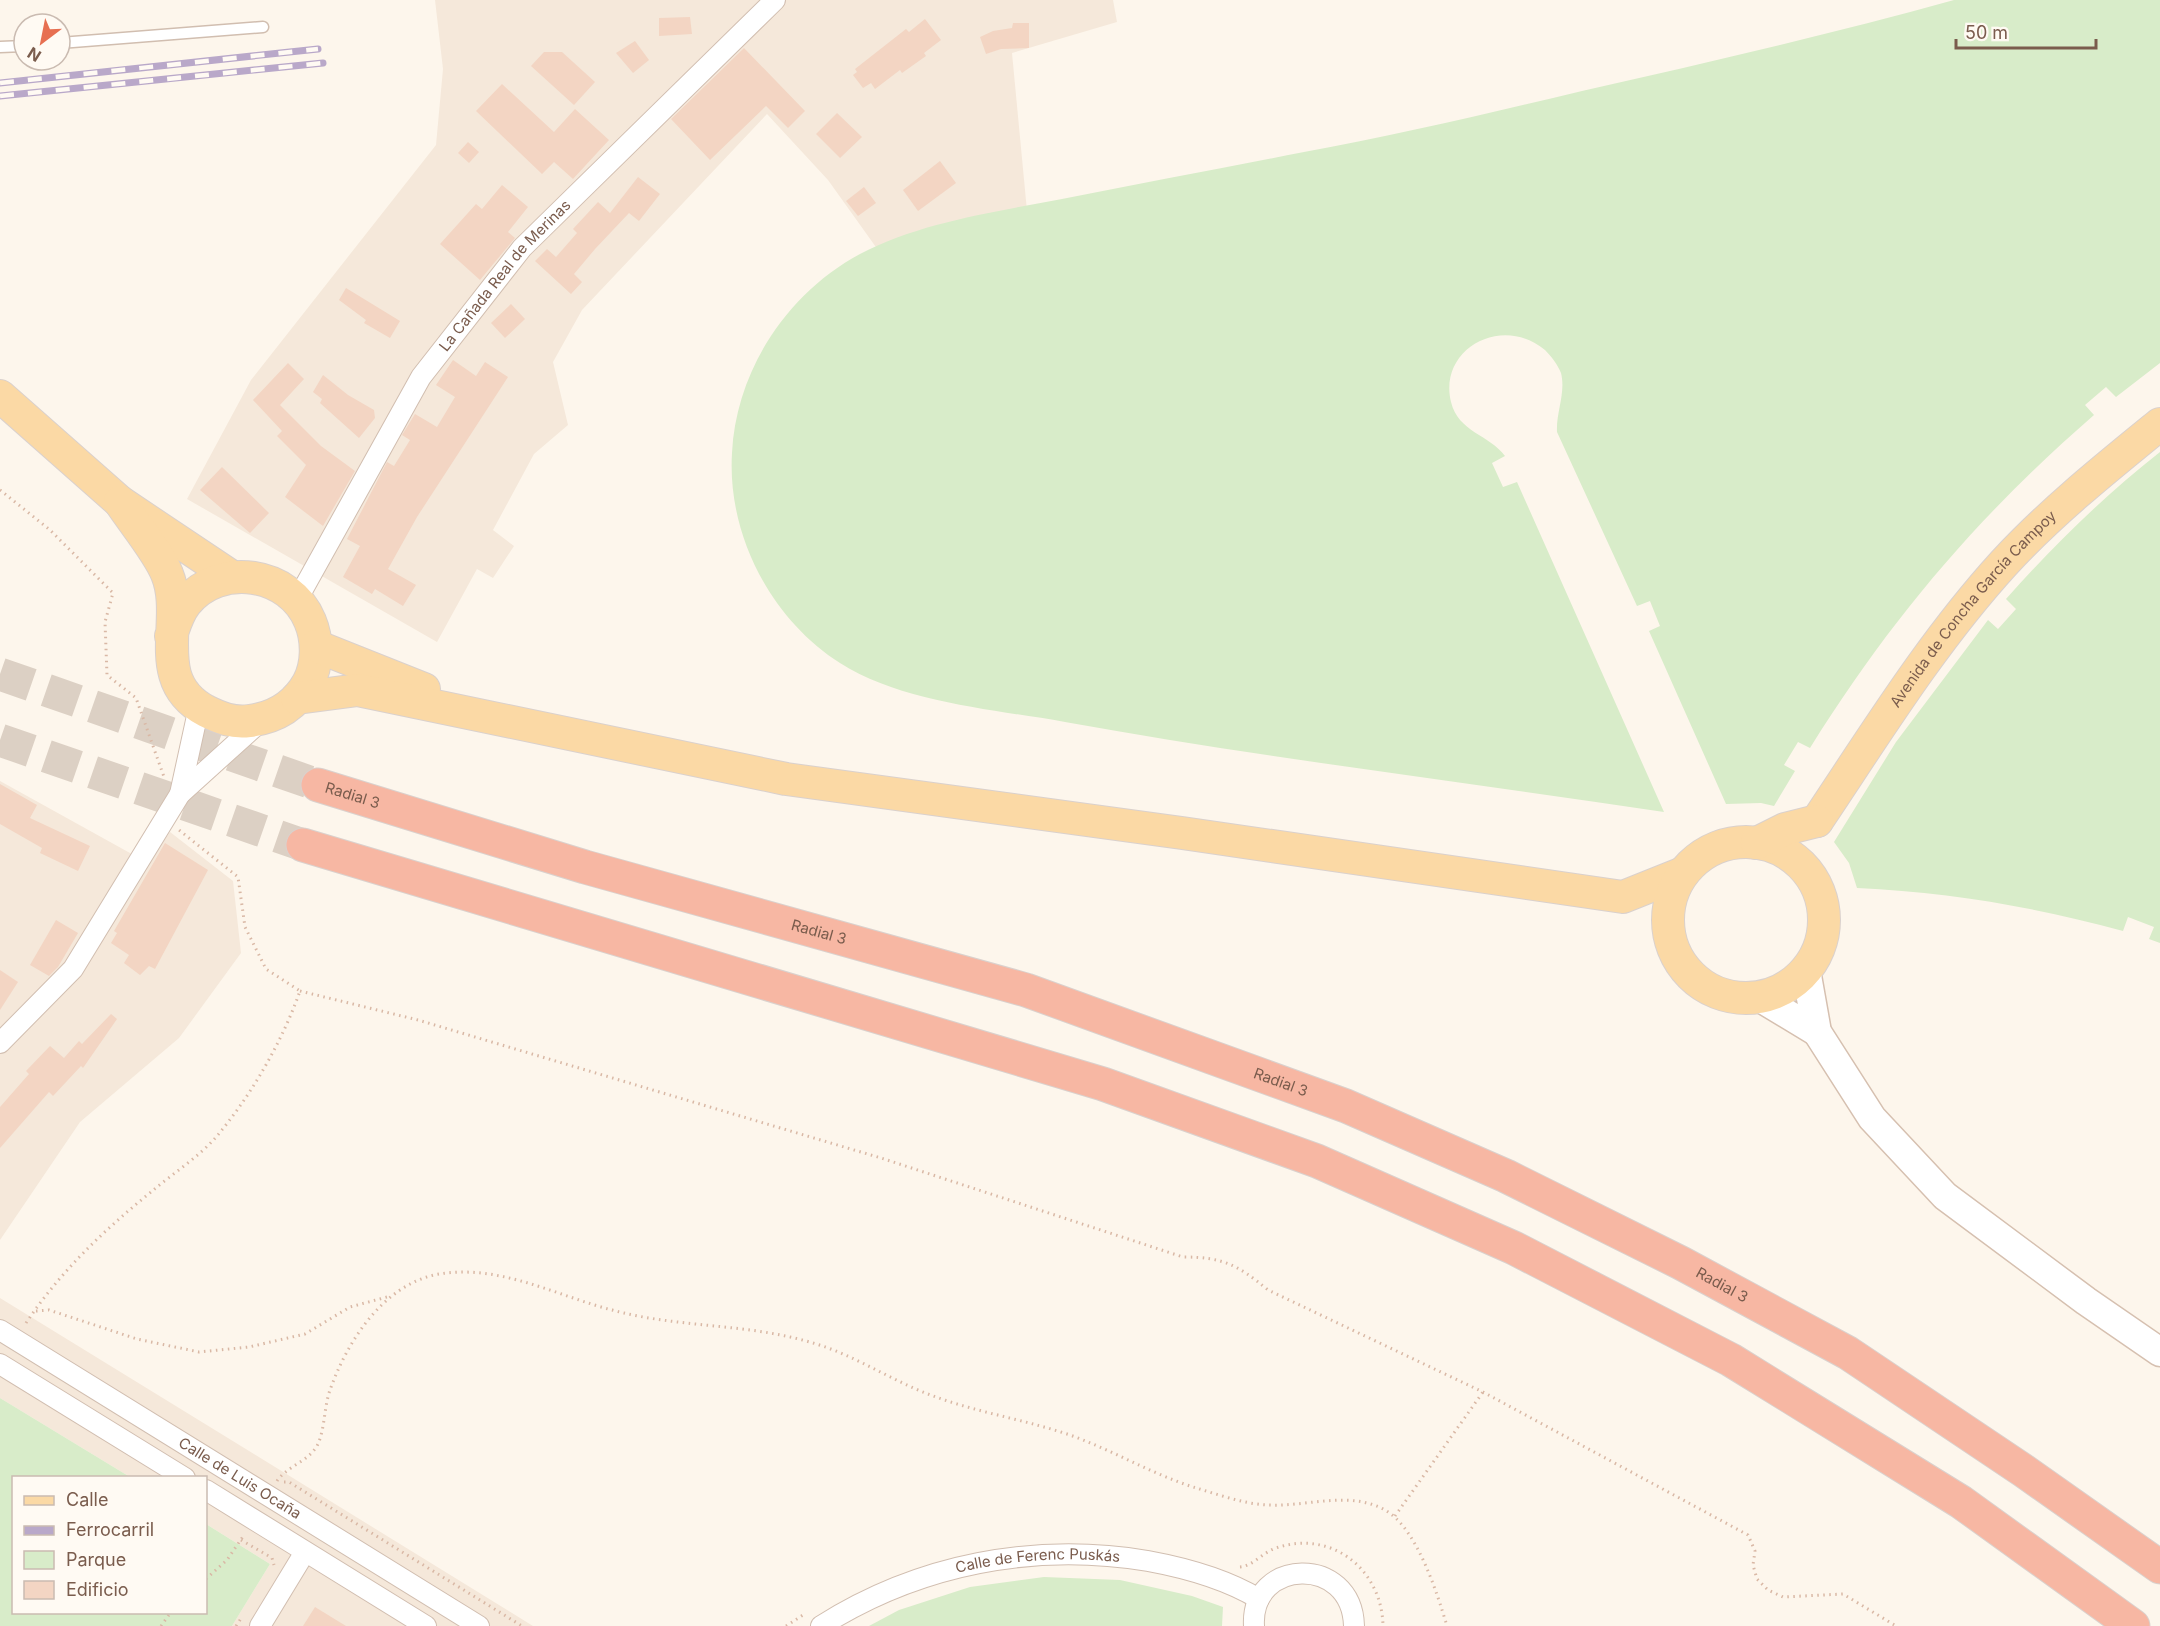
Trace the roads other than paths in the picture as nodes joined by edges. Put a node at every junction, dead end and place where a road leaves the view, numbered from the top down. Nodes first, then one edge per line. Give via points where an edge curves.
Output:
1 (775, 0) edge
2 (263, 27) dead end
3 (72, 42) edge
4 (0, 396) edge
5 (2160, 424) edge
6 (120, 502) junction
7 (232, 577) junction
8 (297, 600) junction
9 (171, 636) junction
10 (316, 646) junction
11 (297, 698) junction
12 (199, 708) junction
13 (262, 720) junction
14 (545, 728) junction
15 (318, 784) tunnel mouth
16 (173, 806) junction
17 (1816, 821) junction
18 (1757, 843) junction
19 (303, 845) tunnel mouth
20 (1683, 873) junction
21 (1812, 879) junction
22 (1623, 897) junction
23 (1670, 938) junction
24 (1806, 970) junction
25 (1760, 997) junction
26 (1817, 1032) junction
27 (0, 1043) edge
28 (8, 1335) edge
29 (2160, 1352) edge
30 (0, 1364) edge
31 (182, 1476) edge
32 (207, 1491) edge
33 (305, 1552) junction
34 (2160, 1567) edge
35 (1259, 1599) junction
36 (251, 1621) edge
37 (426, 1626) edge
38 (479, 1626) edge
39 (821, 1626) edge
40 (1254, 1626) edge
41 (1354, 1626) edge
42 (2133, 1626) edge

1 - 8 street, La Cañada Real de Merinas via 522,248 422,377
2 - 3 lane
4 - 6 main road
5 - 17 main road, Avenida de Concha García Campoy via 2083,487 2004,563 1930,653
6 - 7 main road
6 - 9 main road via 167,573 173,599
7 - 8 main road via 256,577 278,585
7 - 9 main road via 199,591 186,603
8 - 10 main road via 310,621
9 - 12 main road via 175,676
10 - 11 main road via 315,665
10 - 14 main road via 445,697
11 - 13 main road via 287,708
11 - 14 main road via 358,690
12 - 13 main road via 219,718 240,722
12 - 16 street
13 - 16 street
14 - 22 main road via 786,779
15 - 34 highway, Radial 3 via 585,867 1026,990 1346,1106 1506,1176 1681,1263 1848,1353
16 - 27 street via 73,969
17 - 18 main road via 1785,829
17 - 21 main road
18 - 20 main road via 1716,848 1697,858
18 - 21 main road via 1779,849 1798,862
19 - 42 highway via 1103,1084 1317,1161 1514,1248 1731,1360 1962,1502
20 - 22 main road
20 - 23 main road via 1672,893 1667,915
21 - 24 main road via 1822,902 1824,925 1815,957
22 - 23 main road
23 - 25 main road via 1680,962 1698,982 1716,993
24 - 25 main road via 1785,988
24 - 26 street
25 - 26 street
26 - 29 street via 1872,1118 1945,1196
28 - 38 street, Calle de Luis Ocaña
30 - 31 street, Calle de Luis Ocaña
32 - 33 street, Calle de Luis Ocaña
33 - 36 street
33 - 37 street, Calle de Luis Ocaña
35 - 39 street, Calle de Ferenc Puskás via 1214,1578 1159,1563 1098,1555 1046,1554 1003,1558 927,1576 881,1593
35 - 40 street
35 - 41 street via 1287,1575 1323,1576 1349,1601

